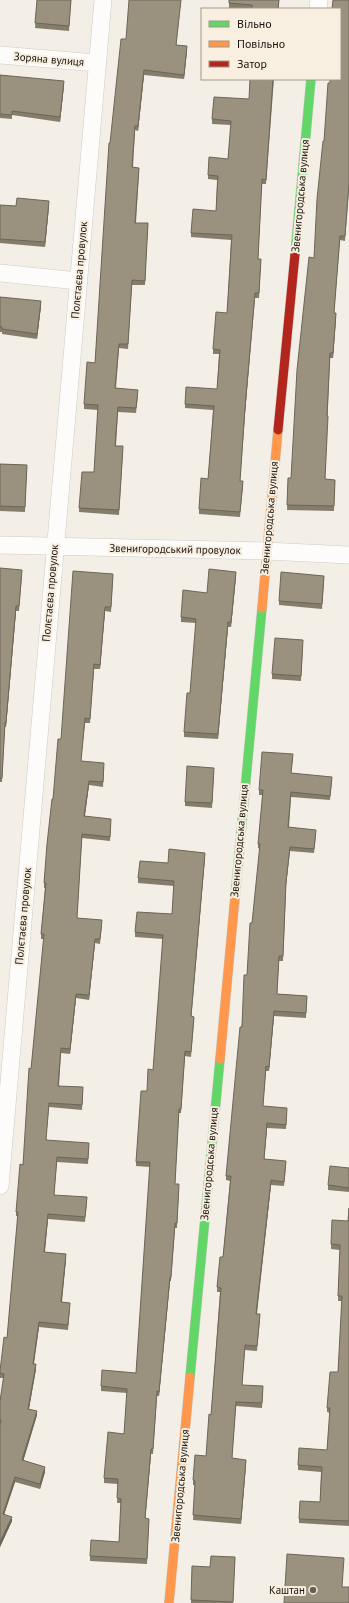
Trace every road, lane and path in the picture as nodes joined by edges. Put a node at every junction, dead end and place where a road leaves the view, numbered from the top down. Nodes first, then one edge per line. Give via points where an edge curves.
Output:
1 (103, 0) edge
2 (0, 55) edge
3 (97, 63) junction
4 (311, 80) edge
5 (0, 273) edge
6 (78, 280) junction
7 (0, 545) edge
8 (54, 546) junction
9 (266, 551) junction
10 (349, 556) edge
11 (0, 1186) edge
12 (169, 1603) edge

1 - 3 street, Полєтаєва провулок
2 - 3 street, Зоряна вулиця
3 - 6 street, Полєтаєва провулок
4 - 9 street, Звенигородська вулиця
5 - 6 street
6 - 8 street, Полєтаєва провулок
7 - 8 street, Звенигородський провулок
8 - 9 street, Звенигородський провулок
8 - 11 street, Полєтаєва провулок
9 - 10 street, Звенигородський провулок
9 - 12 street, Звенигородська вулиця

